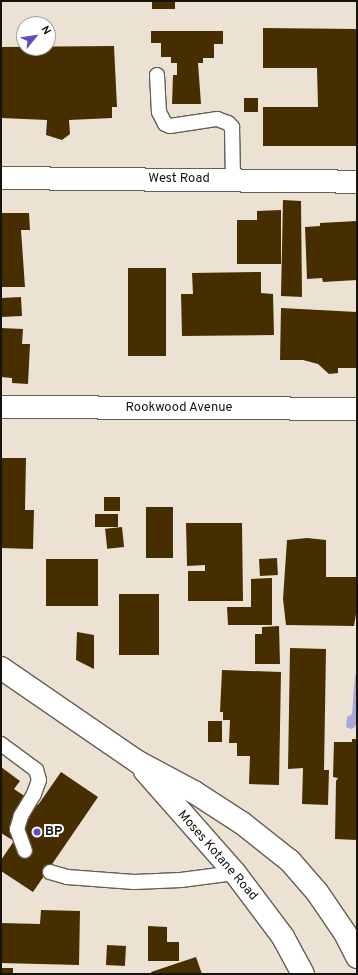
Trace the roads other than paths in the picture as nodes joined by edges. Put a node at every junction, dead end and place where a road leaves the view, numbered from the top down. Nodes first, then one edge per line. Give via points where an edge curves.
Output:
1 (157, 75) dead end
2 (1, 178) edge
3 (233, 179) junction
4 (357, 182) edge
5 (1, 407) edge
6 (357, 409) edge
7 (1, 668) edge
8 (1, 744) edge
9 (138, 762) junction
10 (25, 851) dead end
11 (50, 872) dead end
12 (235, 873) junction
13 (357, 958) edge
14 (303, 974) edge

1 - 3 lane via 159,112 164,124 170,126 217,119 228,123 232,128
2 - 3 main road, West Road
3 - 4 main road, West Road
5 - 6 main road, Rookwood Avenue
7 - 9 main road, Moses Kotane Road
8 - 10 lane via 36,770 39,780 17,829
9 - 12 main road, Moses Kotane Road
9 - 13 main road, Moses Kotane Road via 200,796 242,823 290,861 317,892 345,933
11 - 12 lane via 92,880 134,882 181,880
12 - 14 main road, Moses Kotane Road via 283,938

